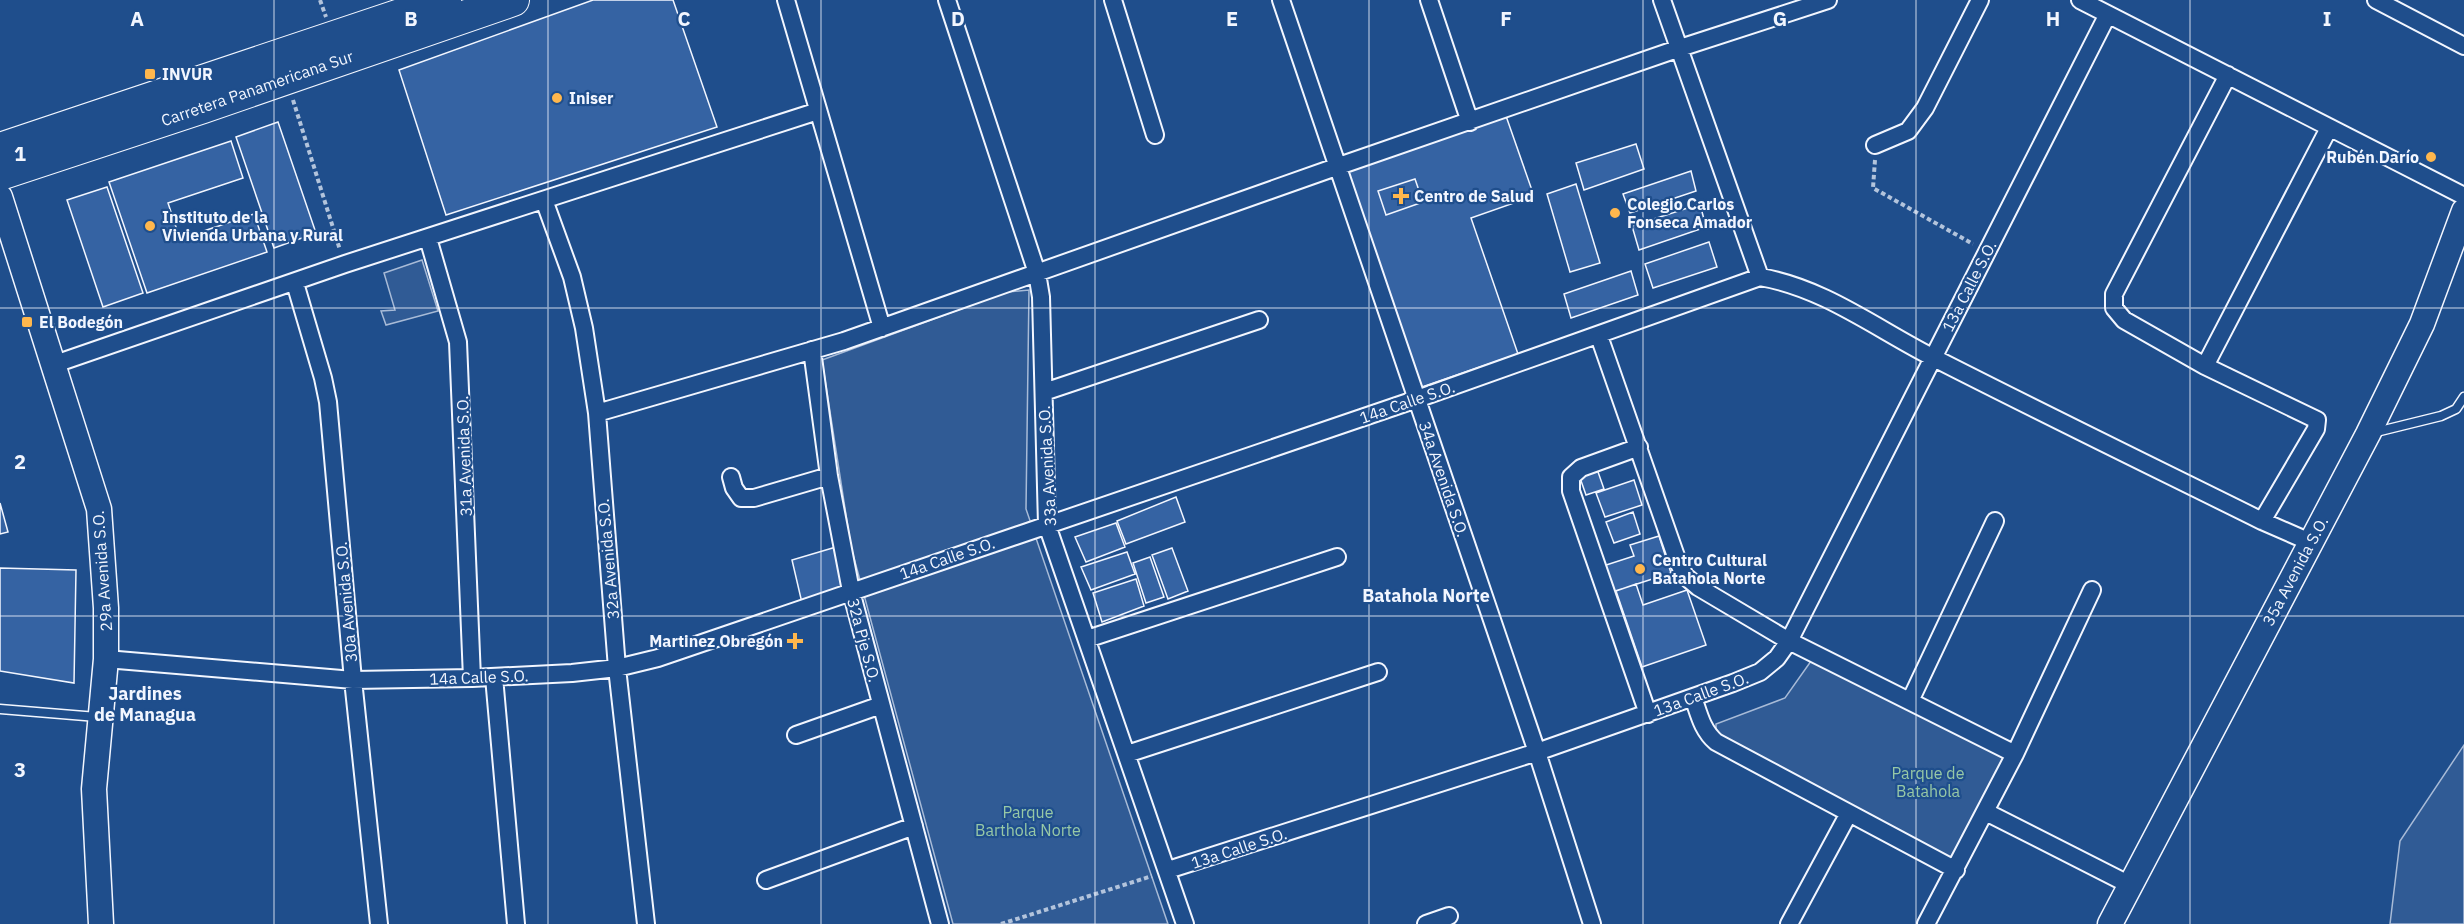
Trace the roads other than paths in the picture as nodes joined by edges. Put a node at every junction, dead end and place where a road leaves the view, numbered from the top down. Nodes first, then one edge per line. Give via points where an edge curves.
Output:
1 (513, 0) edge
2 (786, 0) edge
3 (947, 0) edge
4 (1113, 0) edge
5 (1281, 0) edge
6 (1429, 0) edge
7 (1662, 0) edge
8 (1828, 0) edge
9 (1980, 0) edge
10 (2080, 0) edge
11 (2376, 0) edge
12 (430, 3) edge
13 (2107, 15) junction
14 (2464, 46) edge
15 (1680, 48) junction
16 (2228, 75) junction
17 (818, 111) junction
18 (1470, 122) junction
19 (2329, 128) junction
20 (1155, 135) dead end
21 (1875, 145) road end
22 (0, 149) edge
23 (1336, 167) junction
24 (0, 174) edge
25 (2464, 196) edge
26 (0, 197) edge
27 (544, 200) junction
28 (2464, 211) edge
29 (429, 238) junction
30 (1037, 273) junction
31 (1760, 277) junction
32 (295, 283) junction
33 (1259, 320) dead end
34 (882, 328) junction
35 (1599, 336) junction
36 (812, 351) junction
37 (1933, 358) junction
38 (55, 364) junction
39 (2205, 366) junction
40 (1044, 392) junction
41 (2464, 397) edge
42 (1417, 399) junction
43 (597, 413) junction
44 (2368, 434) junction
45 (1639, 447) junction
46 (829, 476) junction
47 (731, 477) dead end
48 (1995, 521) dead end
49 (2262, 521) junction
50 (1047, 525) junction
51 (2310, 542) junction
52 (1337, 557) dead end
53 (2092, 590) dead end
54 (851, 591) junction
55 (1087, 639) junction
56 (1789, 641) junction
57 (106, 659) junction
58 (617, 668) junction
59 (1378, 672) dead end
60 (494, 677) junction
61 (472, 678) junction
62 (353, 680) junction
63 (1693, 697) junction
64 (1910, 701) junction
65 (882, 705) junction
66 (0, 709) edge
67 (1648, 714) junction
68 (101, 717) junction
69 (796, 735) dead end
70 (1537, 752) junction
71 (1127, 754) junction
72 (2015, 754) junction
73 (1986, 812) junction
74 (1849, 813) junction
75 (914, 826) junction
76 (1168, 870) junction
77 (1956, 870) junction
78 (766, 880) dead end
79 (2130, 885) junction
80 (1449, 916) dead end
81 (101, 924) edge
82 (379, 924) edge
83 (516, 924) edge
84 (646, 924) edge
85 (940, 924) edge
86 (1185, 924) edge
87 (1426, 924) edge
88 (1592, 924) edge
89 (1789, 924) edge
90 (1926, 924) edge
91 (2110, 924) edge

1 - 24 highway, Carretera Panamericana Sur
2 - 17 street
3 - 30 street, 33a Avenida S.O.
4 - 20 street
5 - 23 street, 34a Avenida S.O.
6 - 18 street
7 - 15 street
8 - 15 street
9 - 21 street via 1925,108 1908,131
10 - 13 street
11 - 14 street
12 - 22 highway, Carretera Panamericana Sur
13 - 16 street
13 - 37 street, 13a Calle S.O.
15 - 18 street
15 - 31 street
16 - 19 street
16 - 39 street via 2114,294 2114,308 2124,320
17 - 27 street
17 - 34 street
18 - 23 street
19 - 25 street
19 - 39 street
23 - 30 street
23 - 42 street, 34a Avenida S.O.
26 - 38 main road, 29a Avenida S.O.
27 - 29 street
27 - 43 street, 32a Avenida S.O. via 577,297
28 - 44 main road, 35a Avenida S.O. via 2422,324
29 - 32 street
29 - 61 street, 31a Avenida S.O. via 458,342
30 - 34 street
30 - 40 street, 33a Avenida S.O.
31 - 35 street, 14a Calle S.O.
31 - 37 street via 1813,291
32 - 38 street
32 - 62 street, 30a Avenida S.O. via 328,402
33 - 40 street
34 - 36 street
35 - 42 street, 14a Calle S.O.
35 - 45 street
36 - 43 street
36 - 46 street, 32a Pje S.O.
37 - 49 street
37 - 56 street, 13a Calle S.O.
38 - 57 main road, 29a Avenida S.O. via 99,509
39 - 49 street via 2317,420 2316,429
40 - 50 street, 33a Avenida S.O.
41 - 44 lane via 2456,409 2441,416
42 - 50 street, 14a Calle S.O.
42 - 70 street, 34a Avenida S.O.
43 - 58 street, 32a Avenida S.O.
44 - 51 main road, 35a Avenida S.O.
45 - 56 street via 1685,576
45 - 67 street via 1581,468 1571,477 1571,491
46 - 47 street via 754,498 741,498
46 - 54 street, 32a Pje S.O.
48 - 64 street
49 - 51 street
50 - 54 street, 14a Calle S.O.
50 - 55 street, 33a Avenida S.O.
51 - 79 main road, 35a Avenida S.O.
52 - 55 street
53 - 72 street
54 - 58 street, 14a Calle S.O. via 658,658
54 - 65 street, 32a Pje S.O.
55 - 71 street, 33a Avenida S.O.
56 - 63 street, 13a Calle S.O. via 1760,672
56 - 64 street
57 - 62 street, 14a Calle S.O.
57 - 68 main road, 29a Avenida S.O.
58 - 60 street, 14a Calle S.O.
58 - 84 street, 32a Avenida S.O.
59 - 71 street
60 - 61 street, 14a Calle S.O.
60 - 83 street
61 - 62 street, 14a Calle S.O.
62 - 82 street, 30a Avenida S.O.
63 - 67 street, 13a Calle S.O.
63 - 74 street via 1707,735 1716,742
64 - 72 street
65 - 69 street
65 - 75 street, 32a Pje S.O.
66 - 68 lane
67 - 70 street, 13a Calle S.O.
68 - 81 main road, 29a Avenida S.O. via 94,789
70 - 76 street, 13a Calle S.O.
70 - 88 street, 34a Avenida S.O.
71 - 76 street, 33a Avenida S.O.
72 - 73 street
73 - 77 street
73 - 79 street
74 - 77 street
74 - 89 street
75 - 78 street
75 - 85 street, 32a Pje S.O.
76 - 86 street, 33a Avenida S.O.
77 - 90 street
79 - 91 main road, 35a Avenida S.O.
80 - 87 street

